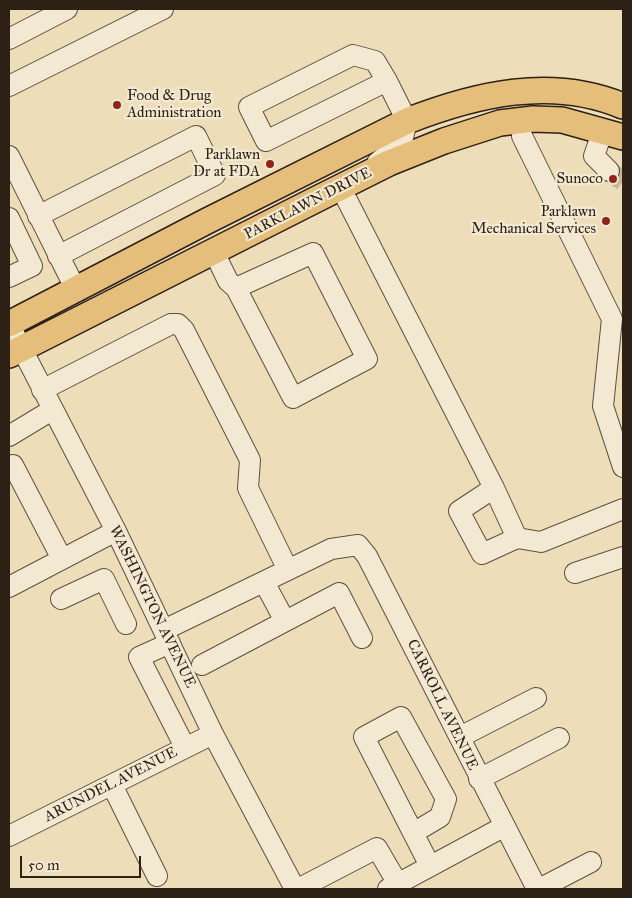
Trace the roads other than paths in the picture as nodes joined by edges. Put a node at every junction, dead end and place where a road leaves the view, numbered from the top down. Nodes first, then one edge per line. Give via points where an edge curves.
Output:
1 (67, 9) edge
2 (163, 9) edge
3 (9, 38) edge
4 (387, 81) junction
5 (9, 86) edge
6 (592, 96) junction
7 (623, 106) edge
8 (407, 121) junction
9 (604, 131) edge
10 (522, 136) dead end
11 (9, 156) edge
12 (609, 171) tunnel mouth
13 (351, 190) junction
14 (38, 216) junction
15 (9, 218) edge
16 (214, 252) junction
17 (58, 256) junction
18 (9, 278) edge
19 (236, 288) junction
20 (76, 290) junction
21 (9, 324) edge
22 (15, 352) edge
23 (42, 390) junction
24 (52, 410) junction
25 (9, 436) edge
26 (13, 465) dead end
27 (623, 467) edge
28 (494, 488) junction
29 (623, 509) edge
30 (116, 531) junction
31 (518, 538) junction
32 (623, 557) edge
33 (62, 559) junction
34 (288, 570) junction
35 (575, 573) dead end
36 (138, 575) junction
37 (264, 582) junction
38 (9, 587) edge
39 (108, 588) junction
40 (61, 598) dead end
41 (285, 622) junction
42 (126, 624) dead end
43 (167, 636) junction
44 (362, 638) dead end
45 (202, 666) dead end
46 (536, 698) dead end
47 (213, 734) junction
48 (460, 737) junction
49 (559, 738) dead end
50 (185, 747) junction
51 (479, 779) junction
52 (112, 784) junction
53 (505, 826) junction
54 (413, 832) junction
55 (9, 836) edge
56 (591, 862) dead end
57 (430, 866) junction
58 (157, 876) dead end
59 (393, 887) edge
60 (296, 889) edge
61 (538, 889) edge

1 - 3 street
2 - 5 street
4 - 4 street via 375,61 353,55 249,107 266,141
4 - 8 street
6 - 7 main road, PARKLAWN DRIVE
6 - 8 main road, PARKLAWN DRIVE via 563,90 522,90 476,98
6 - 9 street
8 - 13 street via 402,142
8 - 20 main road, PARKLAWN DRIVE
9 - 12 street via 594,156
9 - 13 main road, PARKLAWN DRIVE via 552,119 500,123 410,154
10 - 27 street via 612,319 603,406
11 - 14 street
13 - 16 main road, PARKLAWN DRIVE
13 - 28 street
14 - 17 street
14 - 17 street via 196,136 215,175
15 - 18 street via 32,266
16 - 19 street via 228,281
16 - 22 main road, PARKLAWN DRIVE
17 - 20 street
19 - 19 street via 293,398 367,360 313,253
20 - 21 main road, PARKLAWN DRIVE
21 - 22 street, WASHINGTON AVENUE
22 - 23 street, WASHINGTON AVENUE
23 - 24 street, WASHINGTON AVENUE
23 - 34 street via 171,324 178,324 250,460 248,488
24 - 25 street
24 - 30 street, WASHINGTON AVENUE
26 - 33 street
28 - 31 street
28 - 31 street via 459,511 482,554
29 - 31 street via 541,542
30 - 33 street
30 - 36 street, WASHINGTON AVENUE
32 - 35 street
33 - 38 street
34 - 37 street
34 - 48 street, CARROLL AVENUE via 331,549 358,545 367,556
36 - 39 street
36 - 43 street, WASHINGTON AVENUE
37 - 41 street
37 - 43 street
39 - 40 street via 104,579
39 - 42 street
41 - 44 street via 339,593
41 - 45 street
43 - 47 street, WASHINGTON AVENUE
43 - 50 street via 139,657
46 - 48 street
47 - 50 street, ARUNDEL AVENUE
47 - 60 street, WASHINGTON AVENUE
48 - 51 street, CARROLL AVENUE
49 - 51 street
50 - 52 street, ARUNDEL AVENUE
51 - 53 street, CARROLL AVENUE
52 - 55 street, ARUNDEL AVENUE
52 - 58 street
53 - 57 street
53 - 61 street, CARROLL AVENUE
54 - 54 street via 364,737 401,718 446,798 440,817
54 - 57 street
56 - 61 street
57 - 59 street
59 - 60 street via 377,848

